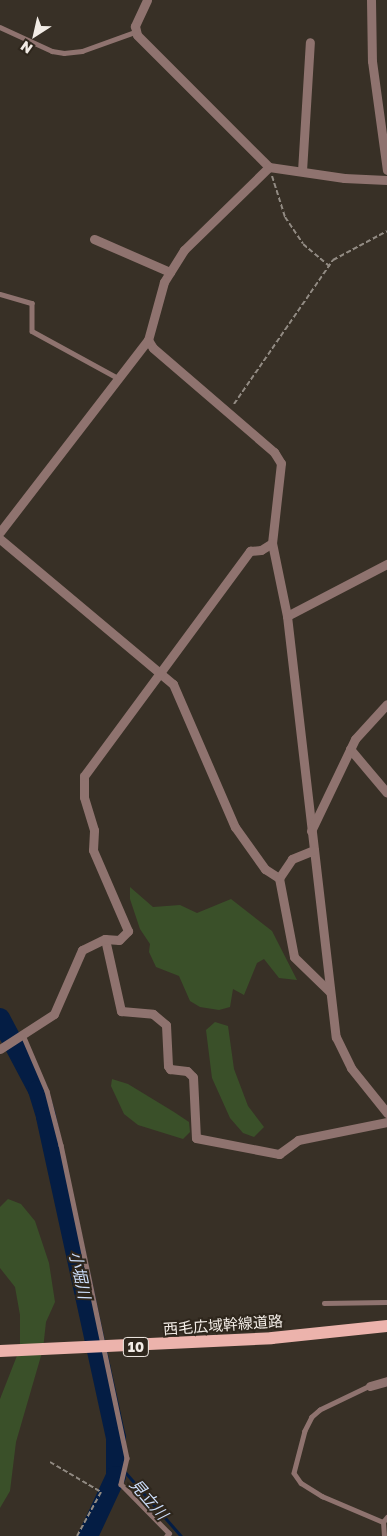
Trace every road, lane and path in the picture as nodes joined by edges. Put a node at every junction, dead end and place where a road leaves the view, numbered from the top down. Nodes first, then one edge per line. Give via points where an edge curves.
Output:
1 (147, 0) edge
2 (371, 0) edge
3 (0, 27) edge
4 (135, 32) junction
5 (310, 42) dead end
6 (269, 167) junction
7 (387, 170) edge
8 (302, 171) junction
9 (387, 180) edge
10 (387, 231) edge
11 (94, 239) dead end
12 (330, 267) junction
13 (170, 272) junction
14 (0, 294) edge
15 (148, 340) junction
16 (118, 378) junction
17 (228, 412) junction
18 (0, 532) edge
19 (0, 539) edge
20 (272, 543) junction
21 (387, 564) edge
22 (287, 616) junction
23 (161, 672) junction
24 (387, 704) edge
25 (350, 749) junction
26 (387, 793) edge
27 (311, 833) junction
28 (314, 850) junction
29 (279, 878) junction
30 (105, 939) junction
31 (330, 992) junction
32 (21, 1036) junction
33 (3, 1047) edge
34 (387, 1112) edge
35 (387, 1122) edge
36 (387, 1302) edge
37 (324, 1303) dead end
38 (387, 1326) edge
39 (0, 1350) edge
40 (387, 1381) edge
41 (370, 1386) joint
42 (50, 1462) dead end
43 (387, 1518) edge
44 (383, 1522) junction
45 (77, 1536) edge
46 (167, 1536) edge
47 (384, 1536) edge

1 - 4 street
2 - 7 street via 372,61
3 - 4 lane via 52,52 64,53 82,52
4 - 6 street
5 - 8 street
6 - 8 street
6 - 12 path via 285,217 303,244
6 - 13 street via 192,242
8 - 9 street via 344,178
10 - 12 path via 333,260
11 - 13 street
12 - 17 path
13 - 15 street
14 - 16 lane via 32,303 32,331
15 - 16 street
15 - 17 street via 153,348
16 - 18 street
17 - 20 street via 279,458 281,472
19 - 23 street
20 - 22 street
20 - 23 street via 261,550 250,551
21 - 22 street
22 - 27 street
23 - 29 street via 173,684 236,827 265,869
23 - 30 street via 84,776 84,797 94,830 93,850 128,931 119,940
24 - 25 street
25 - 26 street
25 - 27 street
27 - 28 street
28 - 29 street via 292,859
28 - 31 street
29 - 31 street via 294,957
30 - 32 street via 82,950 54,1014
30 - 35 street via 121,1012 153,1014 166,1025 168,1066 193,1077 196,1138 279,1154 298,1140
31 - 34 street via 336,1037 344,1058
32 - 33 street
32 - 46 lane via 47,1091 61,1145 126,1466 121,1484 169,1533
36 - 37 lane
38 - 39 main road, 西毛広域幹線道路 / 10, bridge via 272,1338
40 - 41 street
41 - 44 lane via 312,1417 294,1473 302,1483 322,1496
42 - 45 path via 101,1492
43 - 44 lane
44 - 47 lane

